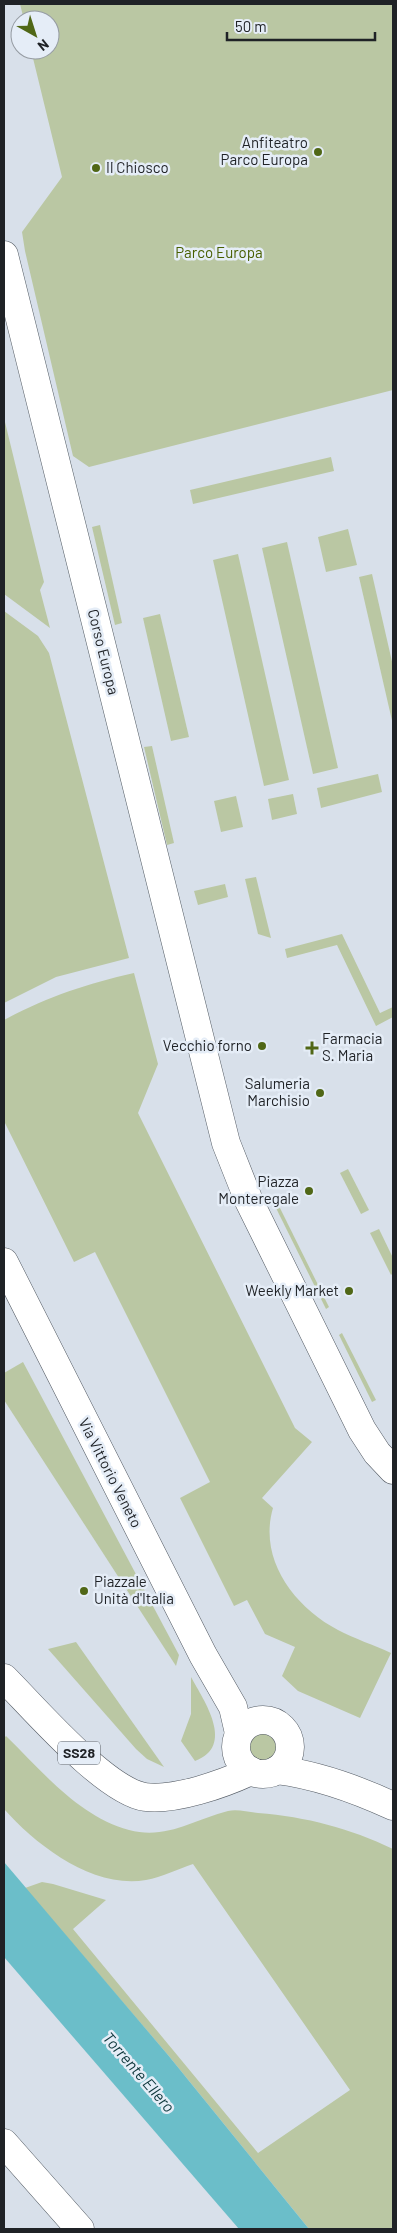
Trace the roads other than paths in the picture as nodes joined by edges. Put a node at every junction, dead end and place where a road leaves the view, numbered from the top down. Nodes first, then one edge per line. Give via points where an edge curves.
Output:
1 (4, 255) edge
2 (4, 1262) edge
3 (388, 1465) edge
4 (4, 1678) edge
5 (259, 1749) junction
6 (393, 1806) edge
7 (4, 2142) edge
8 (80, 2229) edge

1 - 3 street, Corso Europa via 226,1143 249,1201 362,1430
2 - 5 street, Via Vittorio Veneto via 198,1646 219,1682 244,1710
4 - 5 street, SS28 via 94,1767 112,1782 142,1797 171,1797 217,1784
5 - 6 street, Via Vittorio Veneto via 313,1767 350,1788
7 - 8 street

